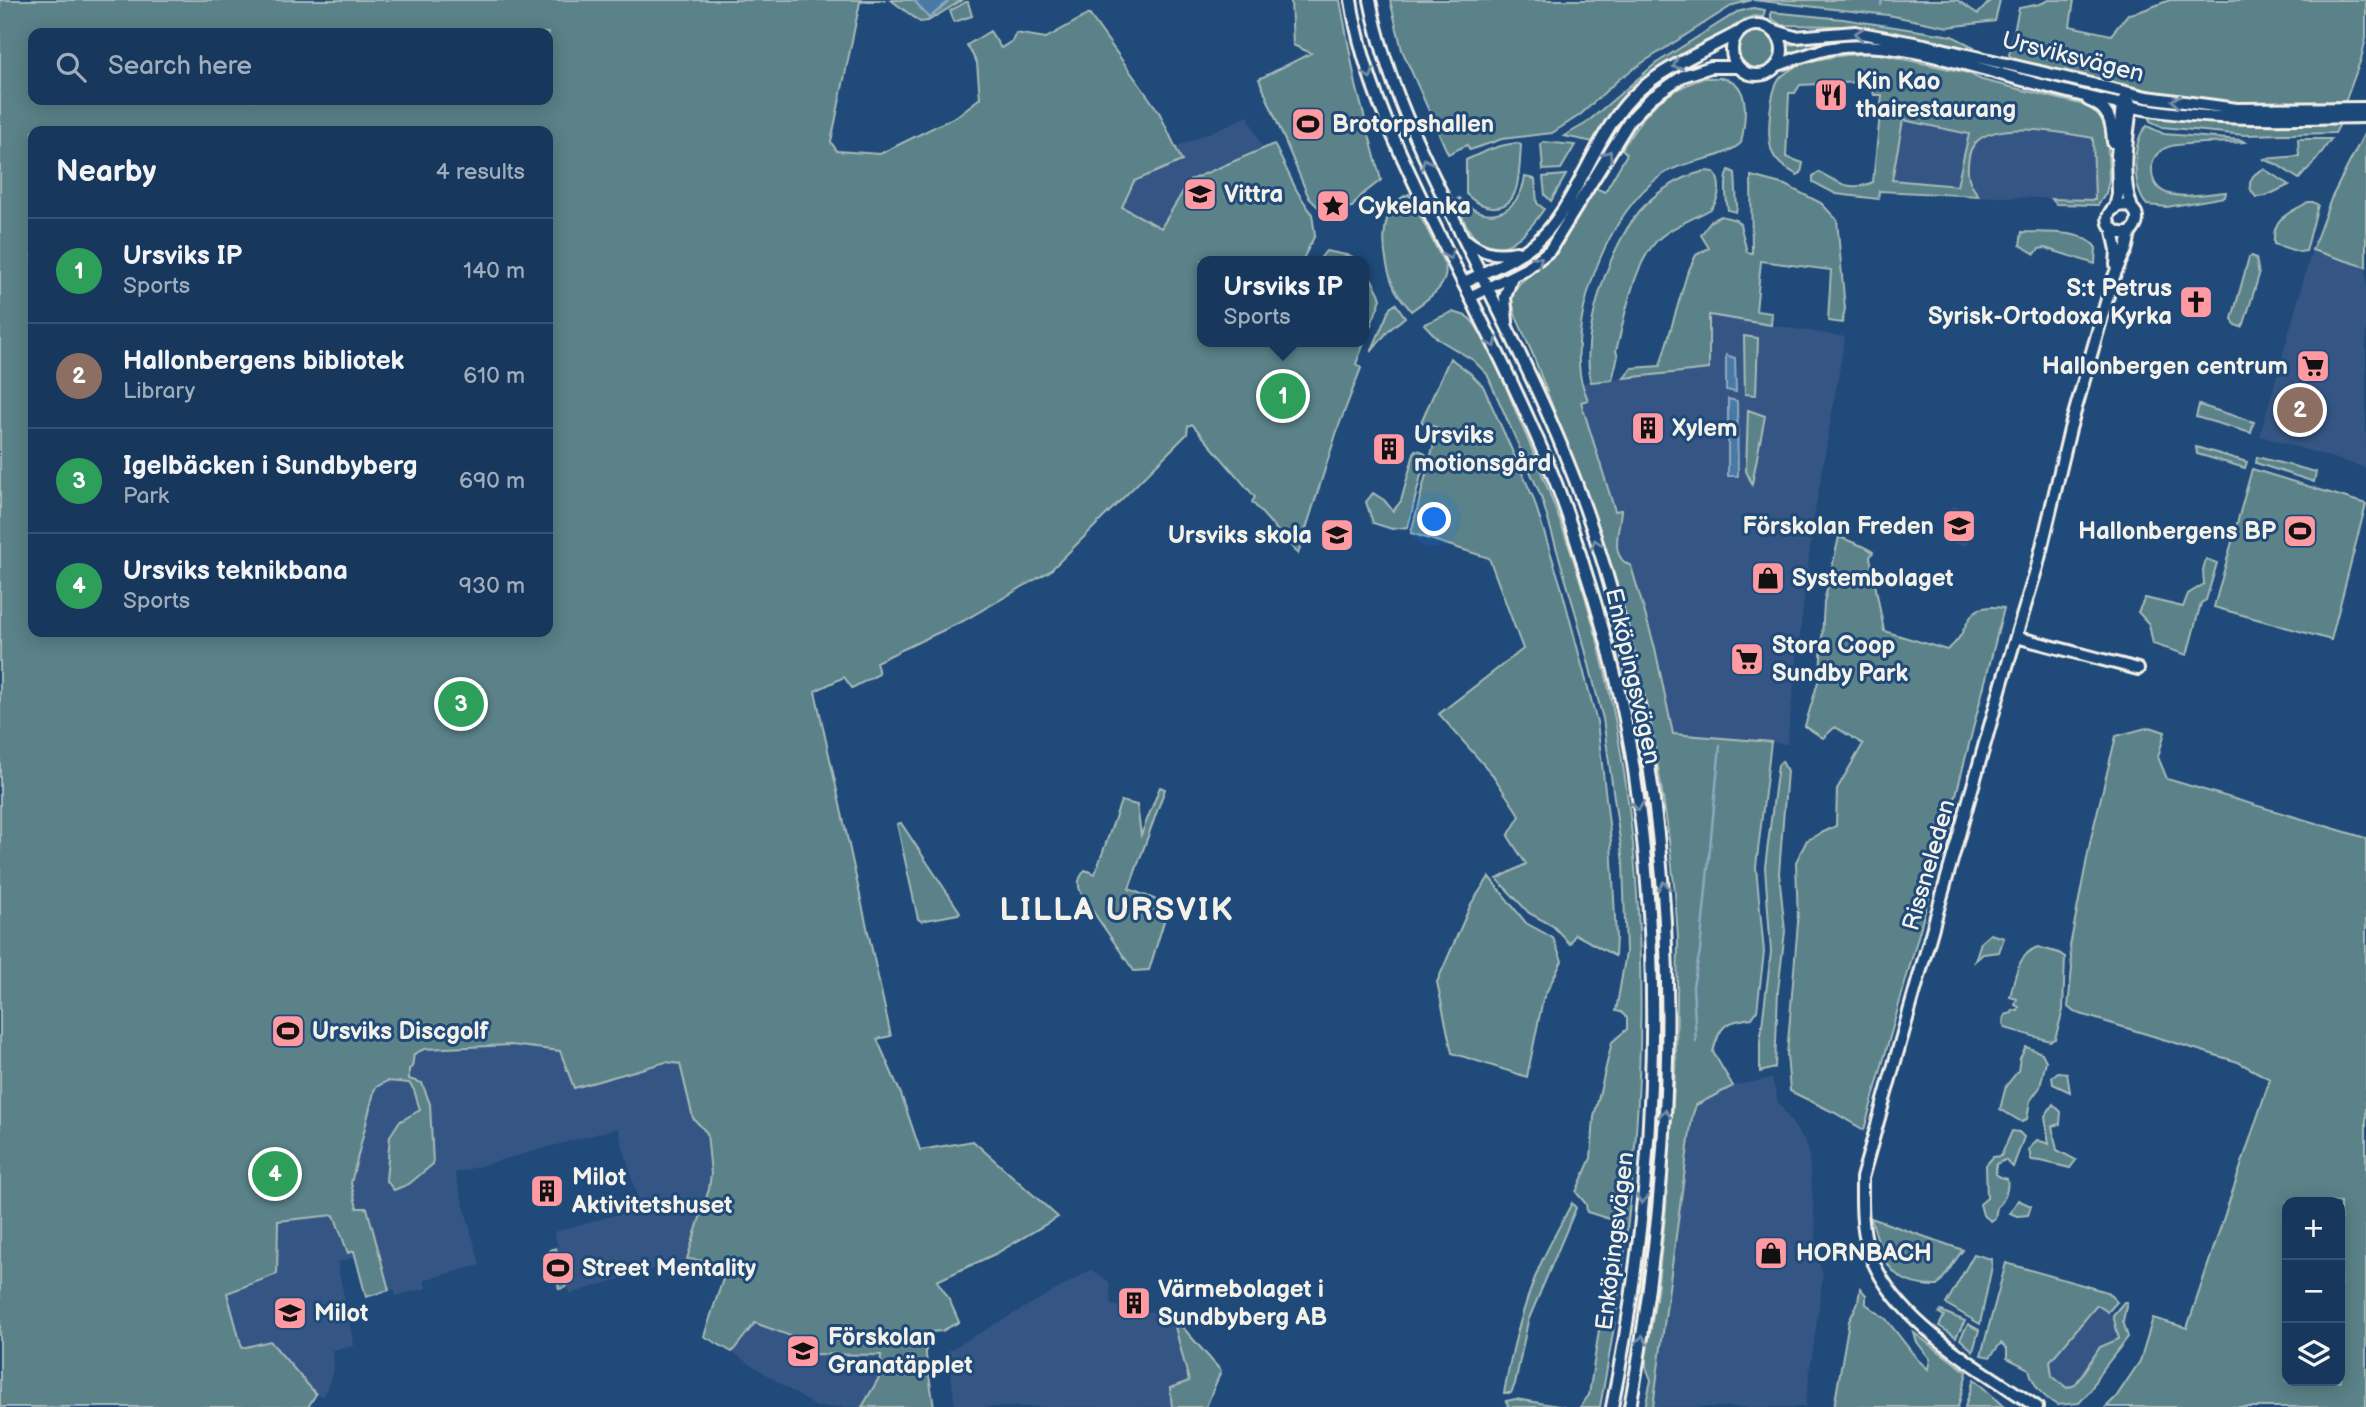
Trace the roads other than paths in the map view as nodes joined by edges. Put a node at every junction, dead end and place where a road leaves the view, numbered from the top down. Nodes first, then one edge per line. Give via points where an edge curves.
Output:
1 (1351, 0) edge
2 (1370, 0) edge
3 (1773, 30) junction
4 (1737, 33) junction
5 (1777, 65) junction
6 (1737, 67) junction
7 (2046, 86) junction
8 (2127, 102) junction
9 (2366, 108) edge
10 (2366, 117) edge
11 (2118, 155) junction
12 (2115, 208) junction
13 (2132, 208) junction
14 (2113, 231) junction
15 (2131, 232) junction
16 (1464, 239) junction
17 (1525, 250) junction
18 (2116, 268) junction
19 (1480, 274) junction
20 (1512, 277) junction
21 (1463, 283) junction
22 (1487, 288) junction
23 (1469, 297) junction
24 (1508, 331) junction
25 (2016, 636) junction
26 (2138, 669) dead end
27 (1612, 1407) edge
28 (1630, 1407) edge
29 (2037, 1407) edge

1 -> 21 street, Enköpingsvägen via 1381,109
16 -> 2 street, Enköpingsvägen via 1399,103
3 - 4 street via 1756,24
3 - 5 street via 1782,46
8 -> 3 street, Ursviksvägen via 2015,64 1926,44 1855,32 1795,37
4 - 6 street via 1731,53
4 -> 17 street via 1664,71 1635,94 1613,122 1550,228
5 - 6 street via 1759,76
5 - 7 street, Ursviksvägen via 1830,48 1856,46 1893,49
20 -> 6 street via 1554,246 1639,109 1682,76 1711,67
7 - 8 street, Ursviksvägen
7 - 11 street via 2103,107 2110,116
9 -> 8 street, Ursviksvägen via 2237,109
8 - 10 street, Ursviksvägen via 2240,118
8 - 11 street
8 - 13 street via 2125,156
11 - 12 street
12 - 13 street
12 - 14 street via 2108,219
13 - 15 street via 2137,221
14 - 15 street
14 - 18 street, Rissneleden
15 - 18 street, Rissneleden
16 - 17 street via 1484,252
16 - 19 street, Enköpingsvägen
17 - 19 street
18 - 25 street, Rissneleden
19 - 21 street
19 - 22 street, Enköpingsvägen
20 - 22 street
20 - 24 street via 1505,298
21 - 23 street, Enköpingsvägen
22 - 23 street
22 - 24 street, Enköpingsvägen
23 -> 27 street, Enköpingsvägen via 1549,464 1576,538 1615,677 1635,781 1646,867 1651,984 1649,1119 1639,1236
28 -> 24 street, Enköpingsvägen via 1655,1242 1665,1122 1667,955 1658,823 1637,696 1604,568 1562,447
25 - 26 street
25 - 29 street, Rissneleden via 1862,1178 1862,1217 1868,1248 1900,1303 1926,1328

